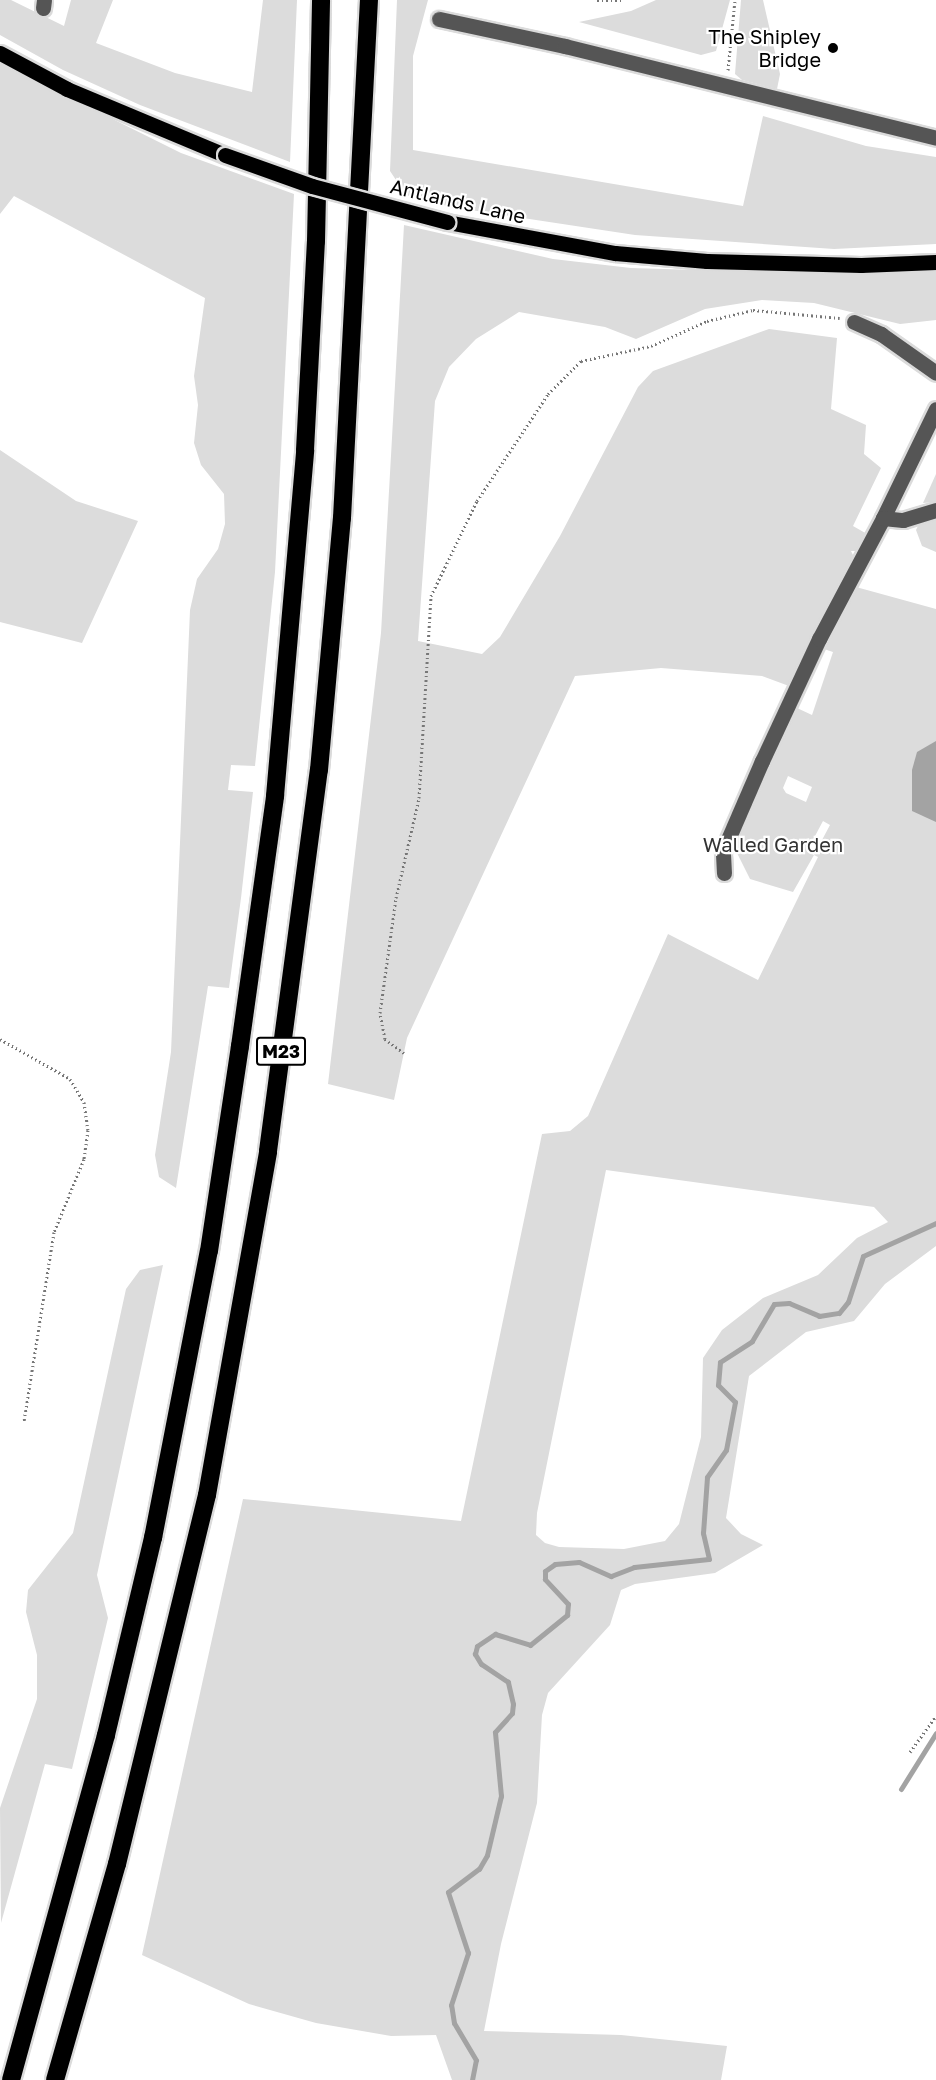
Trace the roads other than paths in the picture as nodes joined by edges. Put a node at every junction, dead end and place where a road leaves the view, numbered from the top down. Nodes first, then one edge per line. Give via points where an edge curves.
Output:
1 (321, 0) edge
2 (369, 0) edge
3 (439, 19) dead end
4 (0, 53) edge
5 (936, 138) edge
6 (936, 262) edge
7 (854, 321) road end
8 (936, 373) edge
9 (936, 409) edge
10 (936, 510) edge
11 (883, 518) junction
12 (724, 873) dead end
13 (11, 2080) edge
14 (55, 2080) edge

1 - 13 highway, M23 via 316,242 305,450 275,796 238,1058 209,1251 153,1538 106,1735
2 - 14 highway, M23 via 342,518 319,770 268,1151 207,1495 117,1864
3 - 5 street via 565,46
4 - 6 main road, Antlands Lane, bridge via 67,88 225,155 312,186 447,222 615,253 707,261 850,265
7 - 8 street via 881,334
9 - 11 street
10 - 11 street via 903,520
11 - 12 street via 768,747 723,851

